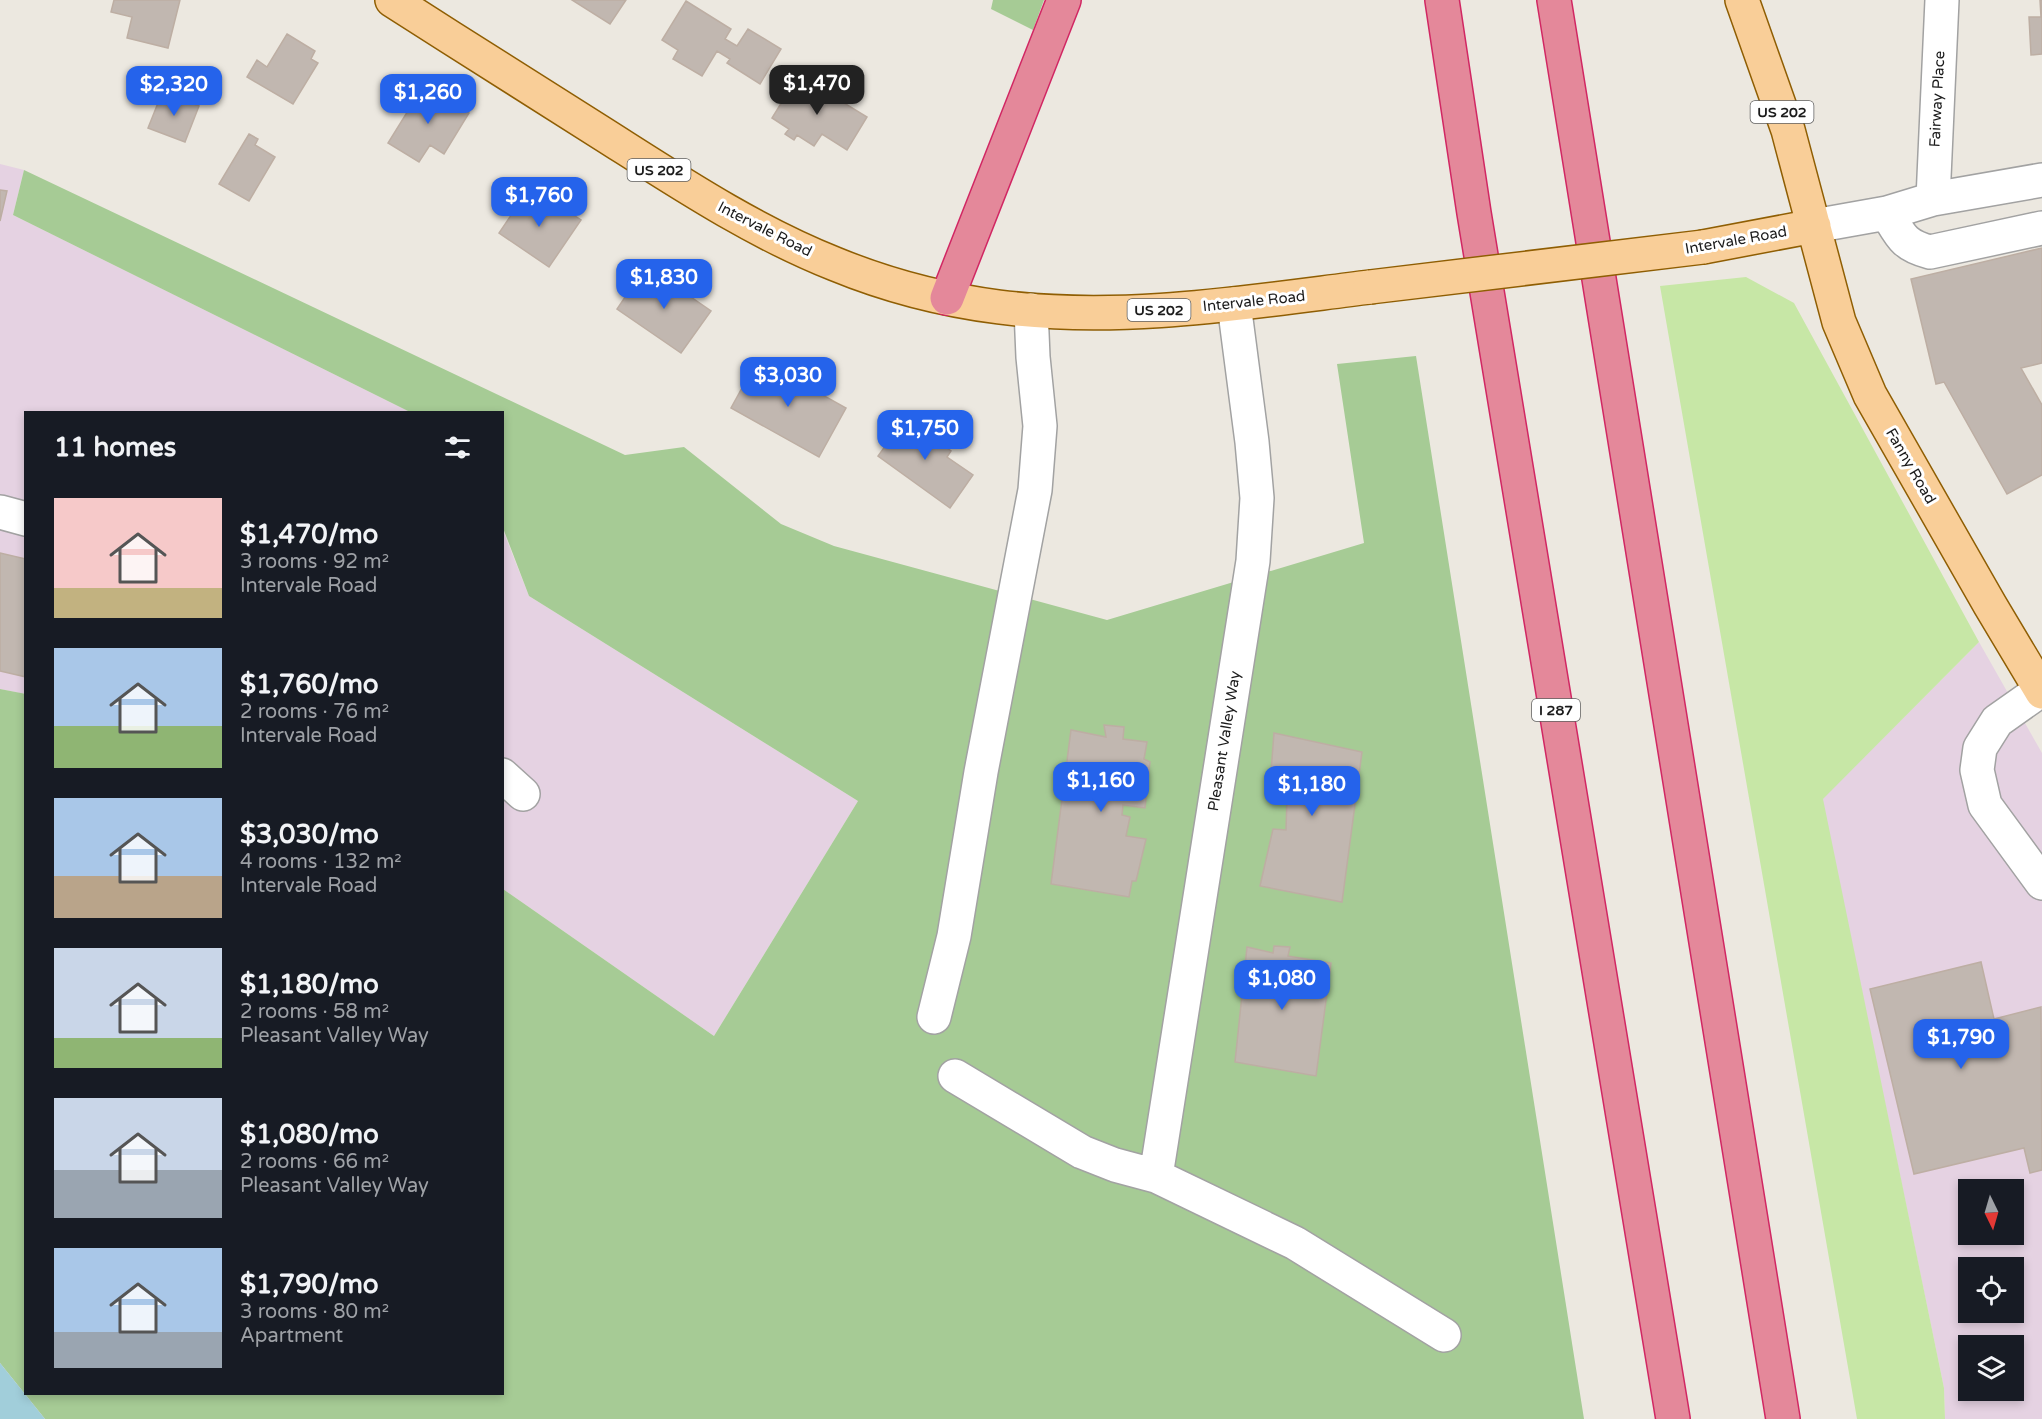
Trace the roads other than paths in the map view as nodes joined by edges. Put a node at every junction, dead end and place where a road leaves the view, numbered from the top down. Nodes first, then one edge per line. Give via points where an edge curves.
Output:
1 (392, 0) edge
2 (1064, 0) edge
3 (1442, 0) edge
4 (1554, 0) edge
5 (1742, 0) edge
6 (1942, 0) edge
7 (2042, 180) edge
8 (1933, 199) junction
9 (1887, 213) junction
10 (1814, 226) junction
11 (2042, 228) edge
12 (947, 298) junction
13 (1234, 304) junction
14 (1031, 310) junction
15 (0, 512) edge
16 (24, 518) edge
17 (2041, 691) edge
18 (2042, 883) edge
19 (934, 1017) dead end
20 (955, 1076) dead end
21 (1156, 1176) junction
22 (1444, 1335) dead end
23 (1673, 1419) edge
24 (1783, 1419) edge

1 - 12 main road, Intervale Road / US 202 via 684,185 767,232 836,265
2 - 12 highway
3 - 23 highway, I 287
4 - 24 highway
5 - 10 main road, US 202 via 1788,130
6 - 8 street, Fairway Place
7 - 8 street, Intervale Road
8 - 9 street, Intervale Road
9 - 10 street, Intervale Road
9 - 11 street via 1912,248 1930,252
10 - 13 main road, Intervale Road / US 202, bridge via 1703,247
10 - 17 main road, Fanny Road via 1839,322 1870,394
12 - 14 main road, Intervale Road / US 202
13 - 14 main road, Intervale Road / US 202 via 1124,312
13 - 21 street, Pleasant Valley Way via 1257,498 1252,561
14 - 19 street via 1040,426 1035,490 954,936
15 - 16 street
17 - 18 street via 1997,721 1980,748 1977,770 1985,805
20 - 21 street via 1082,1152
21 - 22 street via 1295,1243

